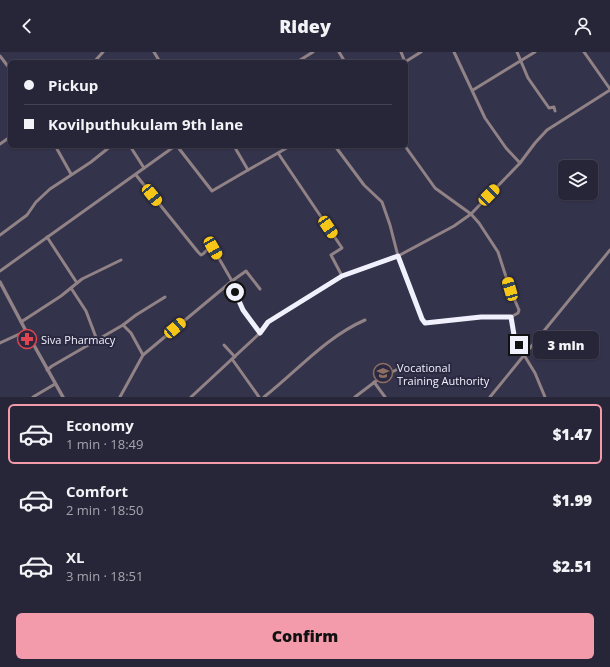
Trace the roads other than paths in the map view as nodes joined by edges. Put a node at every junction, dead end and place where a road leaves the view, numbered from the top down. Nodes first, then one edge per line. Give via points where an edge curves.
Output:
1 (103, 52) edge
2 (312, 52) edge
3 (421, 52) edge
4 (454, 52) edge
5 (517, 52) edge
6 (535, 52) edge
7 (584, 52) edge
8 (0, 56) edge
9 (96, 60) edge
10 (300, 60) edge
11 (408, 60) edge
12 (521, 60) junction
13 (8, 66) edge
14 (473, 90) junction
15 (610, 90) edge
16 (555, 111) dead end
17 (0, 138) edge
18 (2, 143) edge
19 (58, 148) edge
20 (108, 148) edge
21 (131, 148) edge
22 (173, 148) edge
23 (178, 148) edge
24 (235, 148) edge
25 (287, 148) edge
26 (336, 148) edge
27 (406, 148) edge
28 (278, 153) junction
29 (520, 163) junction
30 (144, 168) junction
31 (248, 170) junction
32 (71, 174) junction
33 (136, 175) junction
34 (471, 214) junction
35 (0, 235) edge
36 (47, 237) junction
37 (610, 250) edge
38 (398, 256) junction
39 (121, 260) dead end
40 (0, 271) edge
41 (342, 276) junction
42 (232, 281) junction
43 (0, 282) edge
44 (77, 283) junction
45 (71, 288) junction
46 (260, 289) dead end
47 (165, 297) dead end
48 (511, 317) junction
49 (365, 320) dead end
50 (21, 322) junction
51 (123, 325) junction
52 (26, 331) junction
53 (260, 333) junction
54 (97, 340) junction
55 (0, 344) edge
56 (224, 345) dead end
57 (143, 355) junction
58 (524, 355) junction
59 (233, 358) junction
60 (402, 368) dead end
61 (47, 370) junction
62 (374, 382) junction
63 (56, 384) junction
64 (32, 397) edge
65 (63, 397) edge
66 (120, 397) edge
67 (192, 397) edge
68 (259, 397) edge
69 (264, 397) edge
70 (355, 397) edge
71 (385, 397) edge
72 (490, 397) edge
73 (545, 397) edge

1 - 9 street
2 - 10 street
3 - 11 street
4 - 14 street
5 - 12 street
6 - 12 street
7 - 15 street
8 - 13 street
12 - 14 street
12 - 16 street via 528,78 549,108 554,107
14 - 29 street via 485,118
15 - 29 street via 547,130
17 - 18 street
19 - 32 street
20 - 32 street
21 - 30 street
22 - 30 street
23 - 31 street via 212,191
24 - 31 street
25 - 28 street
26 - 38 street via 360,181 382,202
27 - 34 street via 435,188
28 - 31 street
28 - 41 street via 342,248 331,255
29 - 34 street
30 - 33 street
32 - 35 street via 36,202 27,215
33 - 36 street
33 - 42 street via 198,252 203,254 210,247 213,248
34 - 38 street
34 - 48 street via 498,252 519,310
36 - 40 street
36 - 44 street
37 - 58 street
38 - 41 street
38 - 48 street via 425,323 481,317
39 - 44 street
41 - 53 street via 268,322
42 - 46 street via 246,271
42 - 53 street via 243,310
42 - 57 street
43 - 50 street
44 - 45 street
45 - 50 street
45 - 54 street via 86,311
47 - 51 street
48 - 58 street via 514,335
49 - 69 street via 350,326 318,350
50 - 52 street
51 - 54 street
51 - 57 street via 131,333
52 - 55 street
52 - 61 street
53 - 59 street
54 - 61 street
56 - 59 street
57 - 66 street
58 - 72 street
58 - 73 street
59 - 67 street
59 - 68 street
60 - 62 street
61 - 63 street
62 - 70 street
62 - 71 street
63 - 64 street
63 - 65 street

